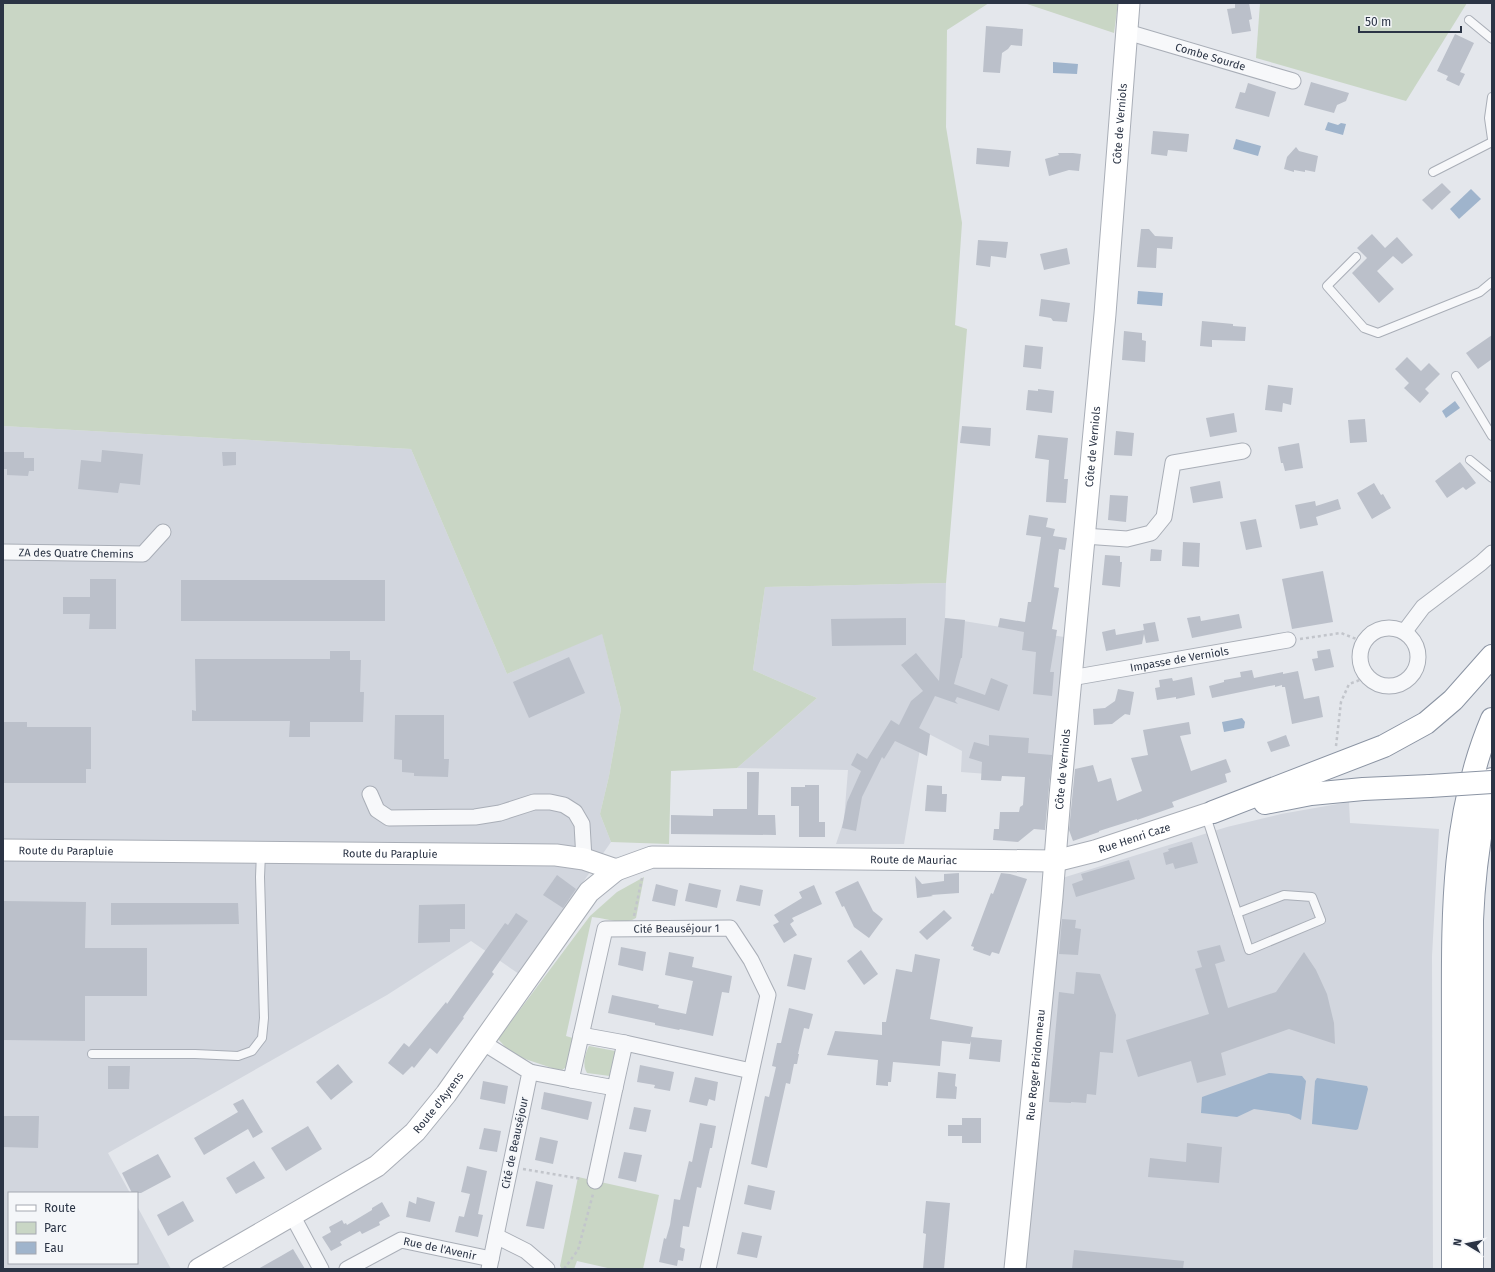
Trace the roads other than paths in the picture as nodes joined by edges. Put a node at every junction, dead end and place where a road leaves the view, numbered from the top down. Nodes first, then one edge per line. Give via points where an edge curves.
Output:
1 (1129, 3) edge
2 (1469, 20) dead end
3 (1127, 32) junction
4 (1492, 39) edge
5 (1293, 81) dead end
6 (1492, 97) edge
7 (1492, 140) edge
8 (1433, 172) dead end
9 (1356, 257) dead end
10 (1492, 282) edge
11 (1456, 376) dead end
12 (1492, 436) edge
13 (1243, 451) dead end
14 (1470, 460) dead end
15 (1492, 478) edge
16 (163, 532) dead end
17 (1084, 536) junction
18 (3, 552) edge
19 (1492, 553) edge
20 (1405, 631) junction
21 (1288, 640) road end
22 (1492, 656) edge
23 (1071, 678) junction
24 (1492, 719) edge
25 (1492, 779) edge
26 (1492, 782) edge
27 (370, 794) dead end
28 (1210, 814) junction
29 (3, 850) edge
30 (261, 852) junction
31 (584, 858) junction
32 (1055, 861) junction
33 (616, 870) junction
34 (1237, 913) junction
35 (581, 1035) junction
36 (482, 1042) junction
37 (625, 1043) junction
38 (92, 1054) dead end
39 (751, 1071) junction
40 (530, 1072) junction
41 (571, 1080) junction
42 (615, 1088) junction
43 (595, 1181) road end
44 (292, 1215) junction
45 (496, 1236) junction
46 (490, 1264) edge
47 (199, 1269) edge
48 (322, 1269) edge
49 (347, 1269) edge
50 (547, 1269) edge
51 (708, 1269) edge
52 (1015, 1269) edge
53 (1453, 1269) edge
54 (1472, 1269) edge

1 - 3 street, Côte de Verniols
2 - 4 lane
3 - 5 street, Combe Sourde
3 - 17 street, Côte de Verniols via 1105,314
6 - 7 lane via 1489,118
7 - 8 lane
9 - 10 lane via 1327,286 1364,328 1378,332 1480,292
11 - 12 lane
13 - 17 street via 1172,463 1164,517 1151,533 1127,539
14 - 15 lane
16 - 18 street, ZA des Quatre Chemins via 143,554
17 - 23 street, Côte de Verniols
19 - 20 street via 1423,607
20 - 20 street via 1417,647 1419,657 1412,676 1395,686 1375,683 1362,669 1360,651 1364,642 1370,634 1382,628
21 - 23 street, Impasse de Verniols
22 - 28 highway via 1453,700 1426,723 1384,746
23 - 32 street, Côte de Verniols
24 - 53 highway via 1468,794 1456,867 1453,940
25 - 54 highway via 1484,809 1474,880
26 - 28 highway, bridge via 1311,794
27 - 31 street via 377,810 389,818 475,817 500,813 534,802 564,805 575,812 582,824
28 - 32 street, Rue Henri Caze via 1095,852
28 - 34 lane
29 - 30 street, Route du Parapluie
30 - 31 street, Route du Parapluie via 556,855
30 - 38 lane via 264,1018 262,1038 252,1051 226,1057 195,1054
31 - 33 street, Route du Parapluie
32 - 33 street, Route de Mauriac via 652,857
32 - 52 street, Rue Roger Bridonneau
33 - 36 street, Route d'Ayrens via 590,892
34 - 34 lane via 1249,950 1321,920 1312,897 1284,896
35 - 37 street
35 - 39 street, Cité Beauséjour 1 via 605,929 730,928 751,960 768,995
35 - 41 street, Cité Beauséjour 1
36 - 40 street
36 - 44 street, Route d'Ayrens via 446,1094 415,1132 377,1166
37 - 39 street
37 - 42 street
39 - 51 street, Cité Beauséjour 1
40 - 41 street
40 - 45 street, Cité de Beauséjour
41 - 42 street
42 - 43 street
44 - 47 street, Route d'Ayrens
44 - 48 street
45 - 46 street, Cité de Beauséjour
45 - 50 street via 526,1251
46 - 49 street, Rue de l'Avenir via 401,1240

